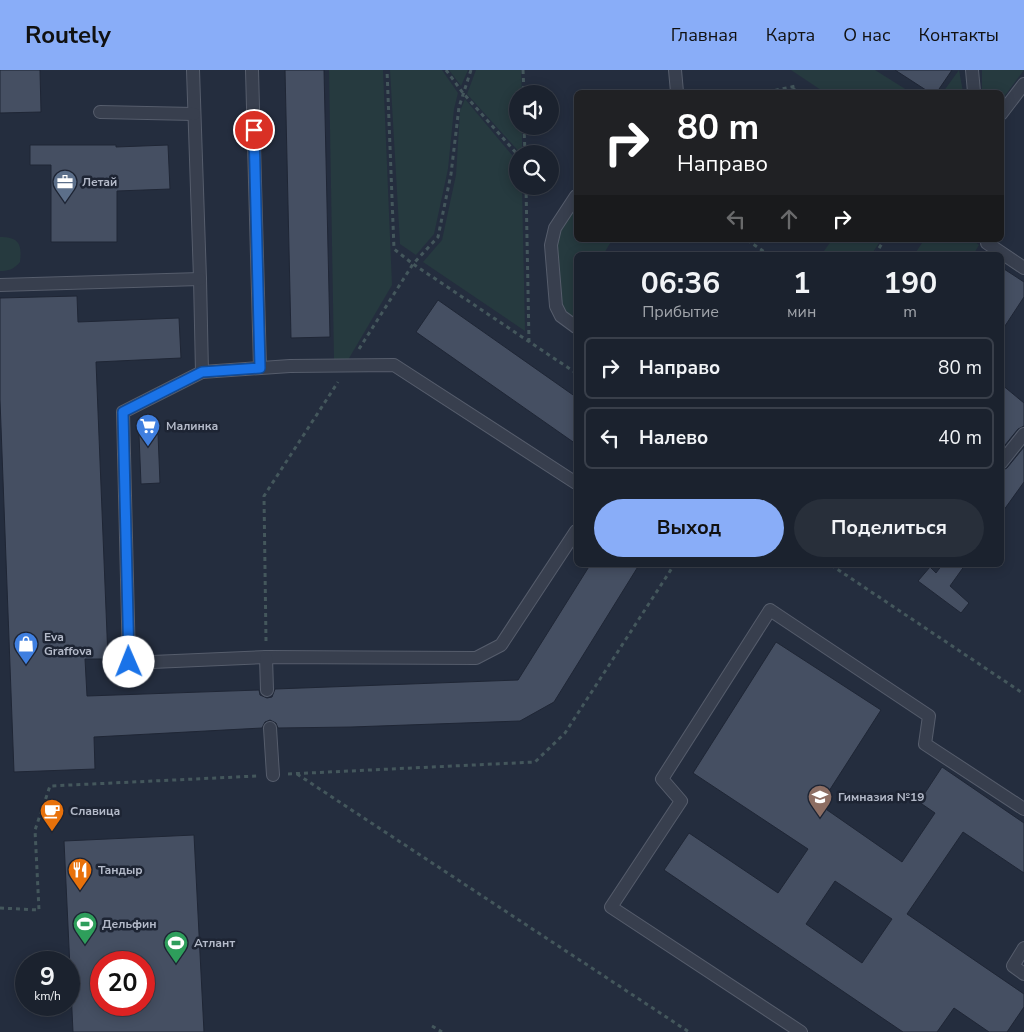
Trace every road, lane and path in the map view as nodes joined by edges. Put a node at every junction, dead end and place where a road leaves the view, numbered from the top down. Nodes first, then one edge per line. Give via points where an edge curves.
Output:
1 (193, 70) edge
2 (252, 70) edge
3 (387, 70) edge
4 (446, 70) edge
5 (471, 70) edge
6 (523, 70) edge
7 (675, 70) edge
8 (972, 70) edge
9 (1024, 84) edge
10 (524, 85) edge
11 (676, 90) edge
12 (777, 90) edge
13 (793, 90) edge
14 (974, 90) edge
15 (463, 93) junction
16 (1004, 110) edge
17 (100, 112) dead end
18 (194, 114) junction
19 (509, 145) edge
20 (526, 195) edge
21 (574, 199) edge
22 (750, 242) edge
23 (765, 252) edge
24 (1004, 256) edge
25 (413, 264) junction
26 (1024, 268) edge
27 (200, 279) junction
28 (0, 284) edge
29 (574, 326) edge
30 (529, 342) junction
31 (348, 367) junction
32 (260, 368) junction
33 (202, 372) junction
34 (574, 372) edge
35 (1024, 434) edge
36 (1004, 459) edge
37 (574, 482) edge
38 (574, 534) edge
39 (673, 567) edge
40 (834, 567) edge
41 (266, 657) junction
42 (267, 690) dead end
43 (1024, 694) edge
44 (270, 728) dead end
45 (296, 774) junction
46 (273, 775) junction
47 (1024, 809) edge
48 (0, 908) edge
49 (1024, 948) edge
50 (1024, 974) edge
51 (432, 1026) dead end
52 (784, 1027) edge
53 (442, 1032) edge
54 (689, 1032) edge
55 (801, 1032) edge

1 - 18 lane
2 - 32 lane
3 - 25 path via 394,249
4 - 15 path
5 - 15 path
6 - 10 path
7 - 11 lane
8 - 14 lane
9 - 16 lane
12 - 13 path via 796,86
15 - 19 path
15 - 25 path via 438,237
17 - 18 lane
18 - 27 lane
20 - 30 path
21 - 29 lane via 555,228 551,245 556,306 561,316
22 - 23 path
24 - 26 lane
25 - 30 path
25 - 31 path
27 - 28 lane
27 - 33 lane
30 - 34 path
31 - 32 lane
31 - 37 lane via 394,365
31 - 41 path via 264,496
32 - 33 lane
33 - 41 lane via 123,412 129,662
35 - 36 lane
38 - 41 lane via 501,645 476,658
39 - 45 path via 565,733 535,762
40 - 43 path
41 - 42 lane
44 - 46 lane
45 - 46 path
45 - 54 path
46 - 48 path via 50,786 35,830 39,910
47 - 52 lane via 924,744 929,716 770,610 662,779 681,801 612,906
49 - 50 lane via 1013,966
51 - 53 path
52 - 55 lane

